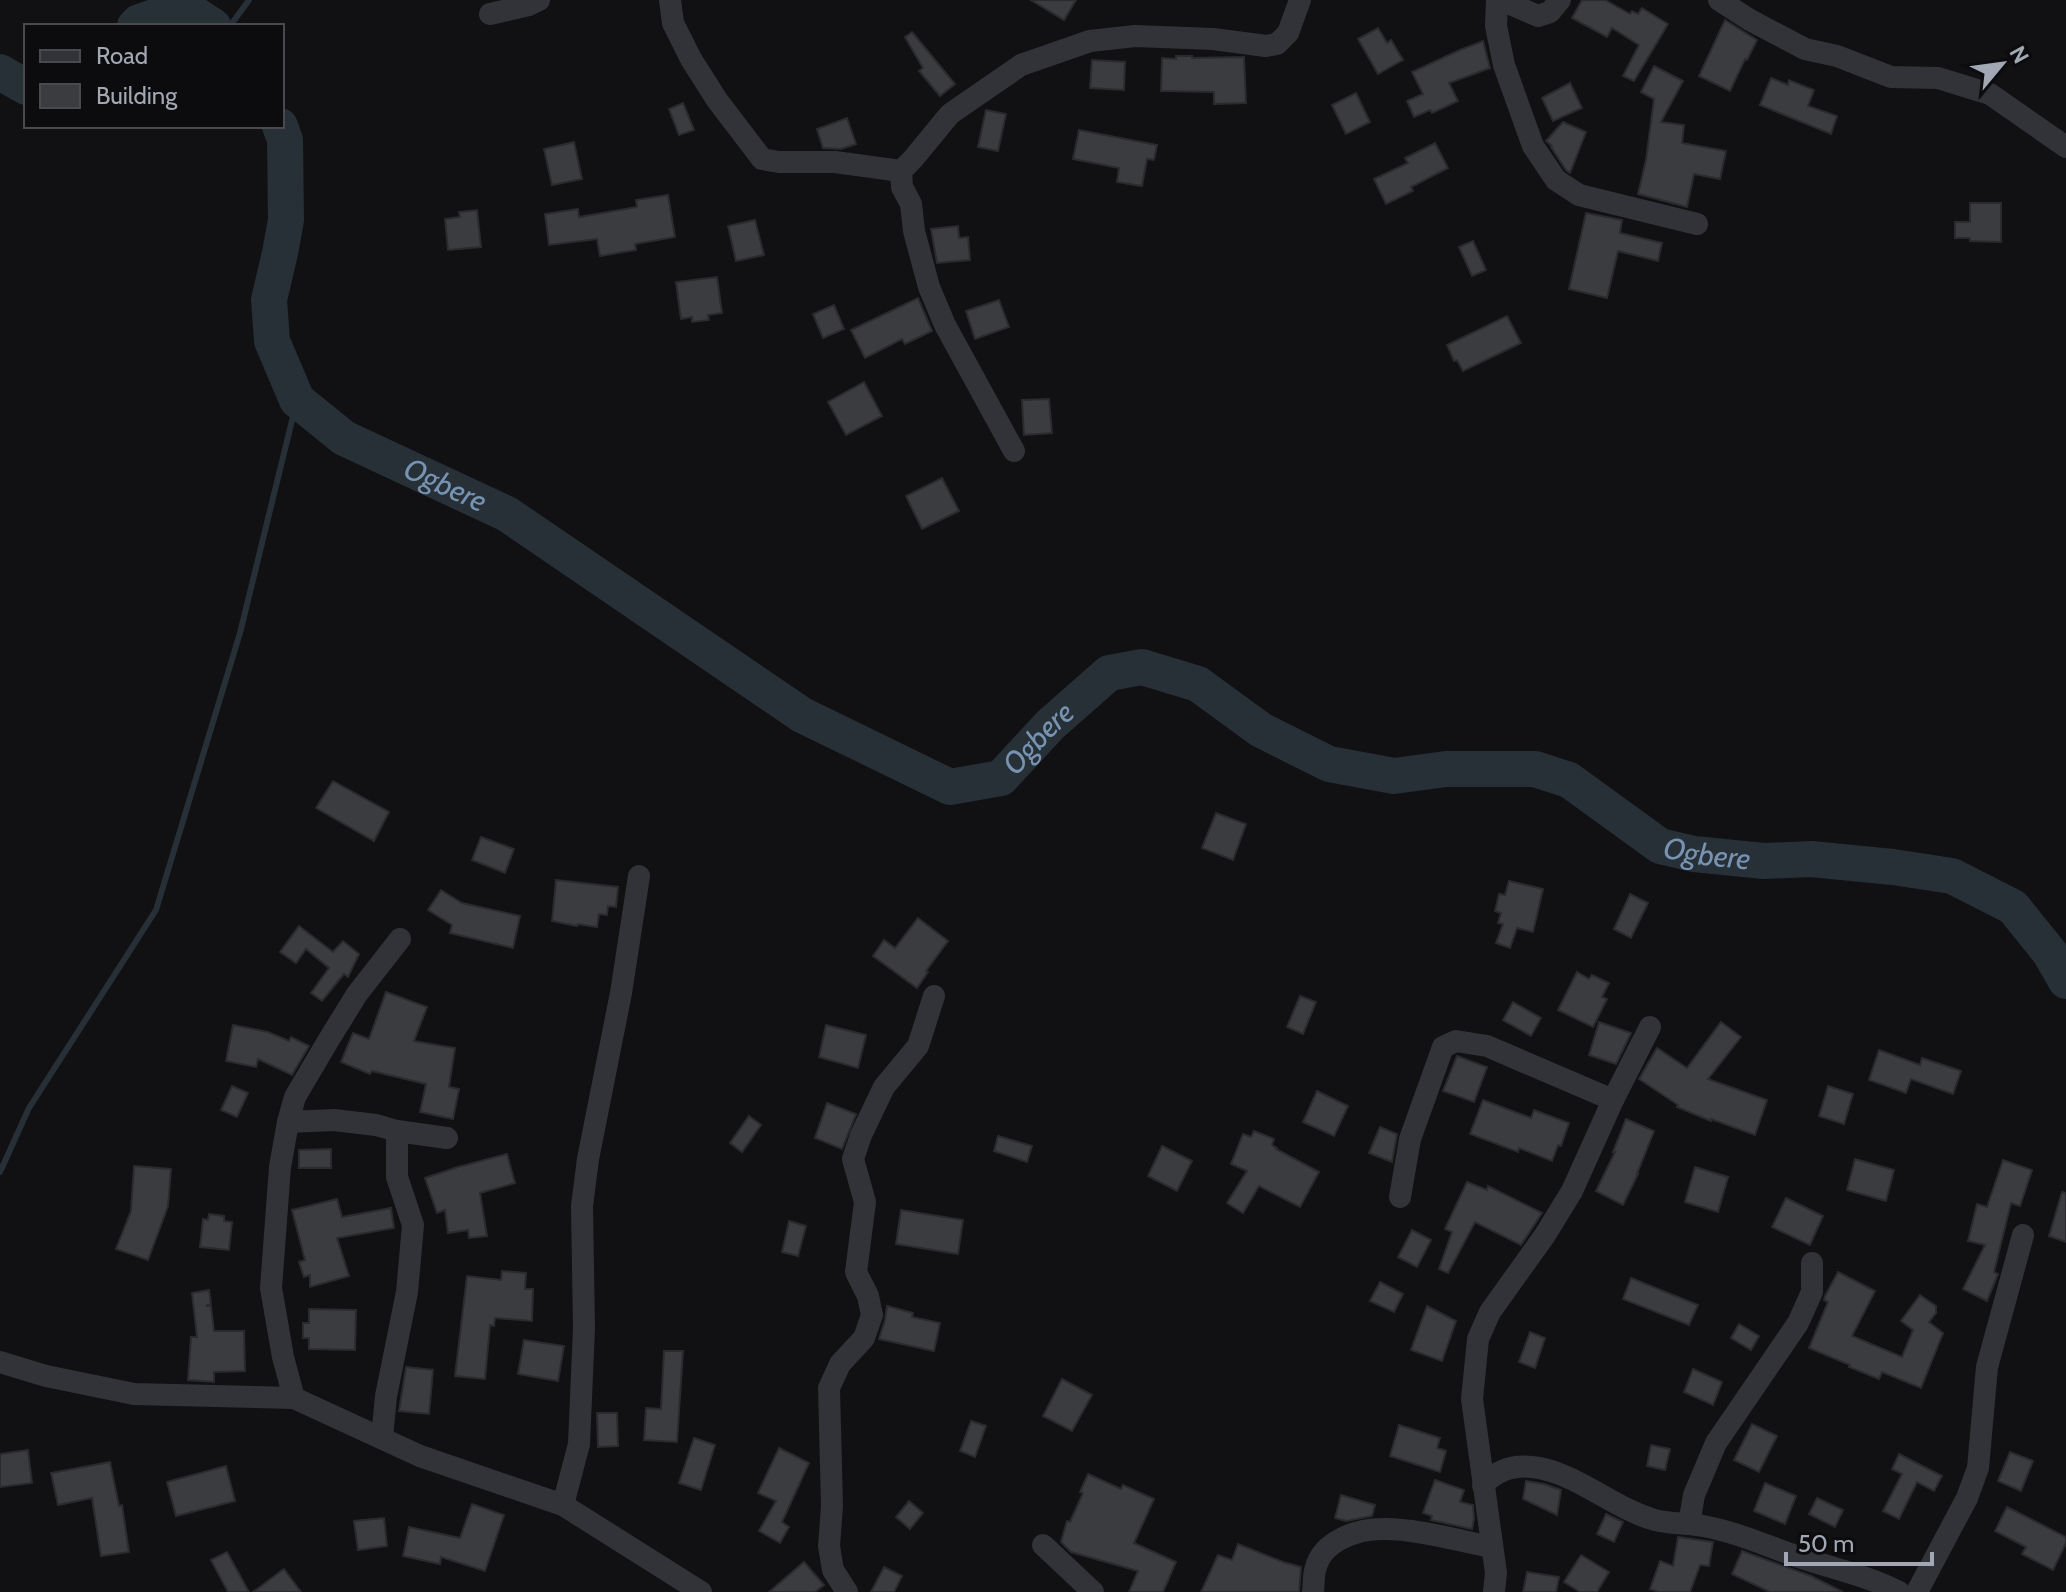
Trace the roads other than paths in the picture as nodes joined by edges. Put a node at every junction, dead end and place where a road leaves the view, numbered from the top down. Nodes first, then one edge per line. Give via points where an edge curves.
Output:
1 (539, 0) edge
2 (670, 0) edge
3 (1300, 0) edge
4 (1499, 0) edge
5 (1560, 0) edge
6 (1719, 0) edge
7 (490, 14) dead end
8 (2066, 147) edge
9 (901, 171) junction
10 (1697, 224) dead end
11 (1014, 451) dead end
12 (639, 876) dead end
13 (400, 939) dead end
14 (934, 996) dead end
15 (1650, 1027) dead end
16 (1613, 1100) junction
17 (288, 1122) junction
18 (397, 1131) junction
19 (447, 1138) dead end
20 (1400, 1197) dead end
21 (2023, 1235) dead end
22 (1812, 1263) dead end
23 (0, 1362) edge
24 (294, 1398) junction
25 (382, 1438) junction
26 (1483, 1485) junction
27 (563, 1505) junction
28 (1689, 1524) junction
29 (1043, 1545) dead end
30 (1492, 1547) junction
31 (701, 1592) edge
32 (847, 1592) edge
33 (1093, 1592) edge
34 (1313, 1592) edge
35 (1494, 1592) edge
36 (1899, 1592) edge
37 (1917, 1592) edge

1 - 7 street
2 - 9 street via 673,23 691,59 762,159
3 - 9 street via 1288,33 1277,44 1135,36 1090,41 1021,65 950,114
4 - 5 street via 1538,16
4 - 10 street via 1496,26 1504,65 1533,146 1556,180 1579,195
6 - 8 street via 1805,49 1891,77 1938,78 1990,94
9 - 11 street via 929,287
12 - 27 street via 582,1206 579,1444
13 - 17 street via 328,1041 295,1097
14 - 32 street via 918,1046 884,1087 853,1159 865,1202 856,1272 872,1315 864,1338 840,1364 829,1388 829,1546 833,1570
15 - 16 street
16 - 20 street via 1487,1046 1456,1041 1443,1047 1430,1082 1410,1139
16 - 26 street via 1572,1191 1490,1312 1478,1339 1472,1399
17 - 18 street via 334,1120
17 - 24 street via 271,1288
18 - 19 street
18 - 25 street via 397,1177 413,1225
21 - 37 street via 1987,1367 1978,1468
22 - 28 street via 1812,1292 1798,1323 1716,1443 1694,1495
23 - 24 street via 134,1394
24 - 25 street
25 - 27 street
26 - 28 street via 1493,1474 1532,1467 1563,1476 1654,1520
26 - 30 street
27 - 31 street
28 - 36 street via 1744,1537
29 - 33 street
30 - 34 street via 1381,1529 1346,1535 1325,1551 1316,1567
30 - 35 street

